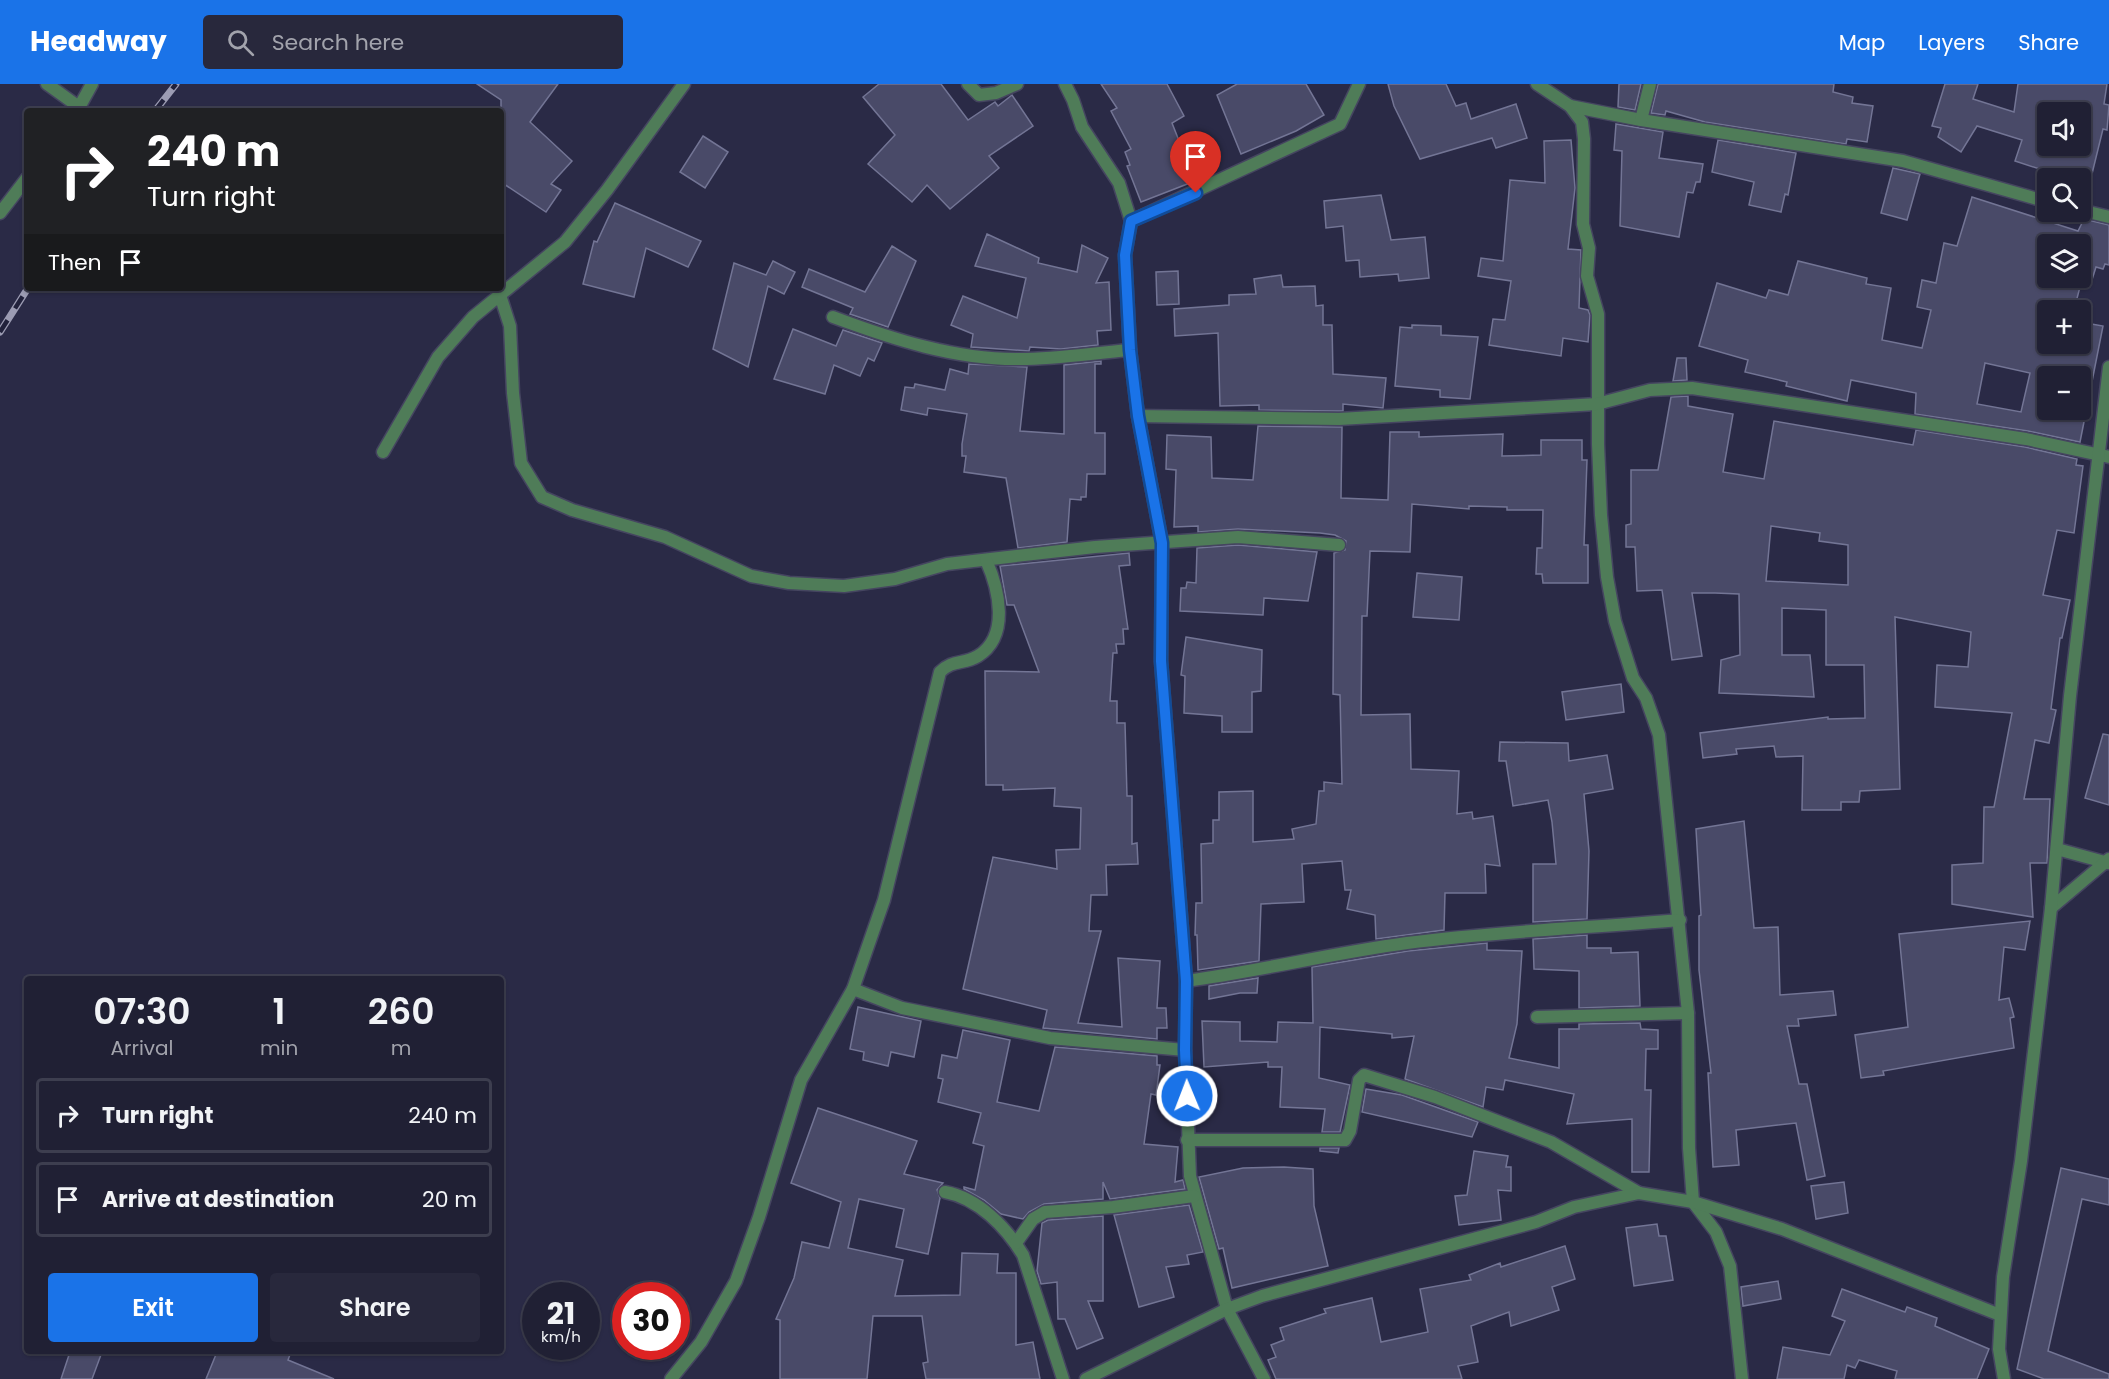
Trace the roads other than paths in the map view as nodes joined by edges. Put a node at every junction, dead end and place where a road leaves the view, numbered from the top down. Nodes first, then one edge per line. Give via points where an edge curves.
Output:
1 (46, 84) edge
2 (92, 84) edge
3 (684, 84) edge
4 (968, 84) edge
5 (1017, 84) edge
6 (1065, 84) edge
7 (1359, 84) edge
8 (1536, 84) edge
9 (1650, 84) edge
10 (1570, 106) junction
11 (77, 108) edge
12 (79, 108) edge
13 (1641, 120) junction
14 (24, 182) edge
15 (2037, 199) edge
16 (0, 213) edge
17 (2091, 213) edge
18 (2109, 217) edge
19 (1131, 221) junction
20 (500, 295) junction
21 (833, 317) dead end
22 (1130, 350) junction
23 (2109, 367) edge
24 (1597, 404) junction
25 (1138, 416) junction
26 (383, 452) dead end
27 (2104, 456) edge
28 (1162, 543) junction
29 (1339, 545) dead end
30 (987, 560) junction
31 (2057, 849) junction
32 (2107, 862) edge
33 (2051, 908) junction
34 (1680, 920) junction
35 (1186, 981) junction
36 (853, 988) junction
37 (1688, 1013) junction
38 (1537, 1017) dead end
39 (1185, 1050) junction
40 (1187, 1140) junction
41 (945, 1192) dead end
42 (1639, 1193) junction
43 (1194, 1196) junction
44 (1693, 1202) junction
45 (1016, 1243) junction
46 (1227, 1309) junction
47 (2000, 1315) junction
48 (671, 1379) edge
49 (1063, 1379) edge
50 (1086, 1379) edge
51 (1264, 1379) edge
52 (1742, 1379) edge
53 (2004, 1379) edge

1 - 11 street
2 - 12 street
3 - 20 street via 565,242
4 - 5 street via 979,95 986,95
6 - 19 street via 1082,127 1119,183
7 - 19 street via 1340,124
8 - 10 street
9 - 13 street
10 - 13 street
10 - 24 street via 1582,122 1584,139 1587,276 1598,314
13 - 15 street via 1903,161
14 - 16 street
17 - 18 street
19 - 22 street via 1125,255
20 - 26 street via 473,317 438,357
20 - 30 street via 510,326 521,463 543,497 572,510 665,537 751,576 789,583 844,586 895,579 947,564
21 - 22 street via 871,332 969,355 1018,359
22 - 25 street
23 - 27 street
24 - 25 street via 1339,419
24 - 27 street via 1650,390 1692,388 2026,439
24 - 34 street via 1600,515 1607,577 1633,678 1646,698 1659,735
25 - 28 street
27 - 31 street via 2070,696
28 - 29 street via 1238,537
28 - 30 street
28 - 35 street via 1161,661
30 - 36 street via 997,589 999,622 994,640 976,657 949,663 940,672 884,900
31 - 32 street
31 - 33 street
32 - 33 street
33 - 47 street
34 - 35 street via 1463,936
34 - 37 street
35 - 39 street
36 - 39 street via 902,1008 1050,1038
36 - 48 street via 801,1080 736,1281 701,1342
37 - 38 street
37 - 44 street
39 - 40 street
40 - 42 street via 1345,1140 1359,1080 1364,1075 1435,1097 1551,1142
40 - 43 street
41 - 45 street via 962,1195 982,1208
42 - 44 street
42 - 46 street via 1574,1207 1536,1222 1329,1276
43 - 45 street via 1045,1212 1034,1219
43 - 46 street
44 - 47 street via 1782,1228
44 - 52 street via 1716,1232 1730,1266
45 - 49 street
46 - 50 street
46 - 51 street
47 - 53 street via 1999,1349

